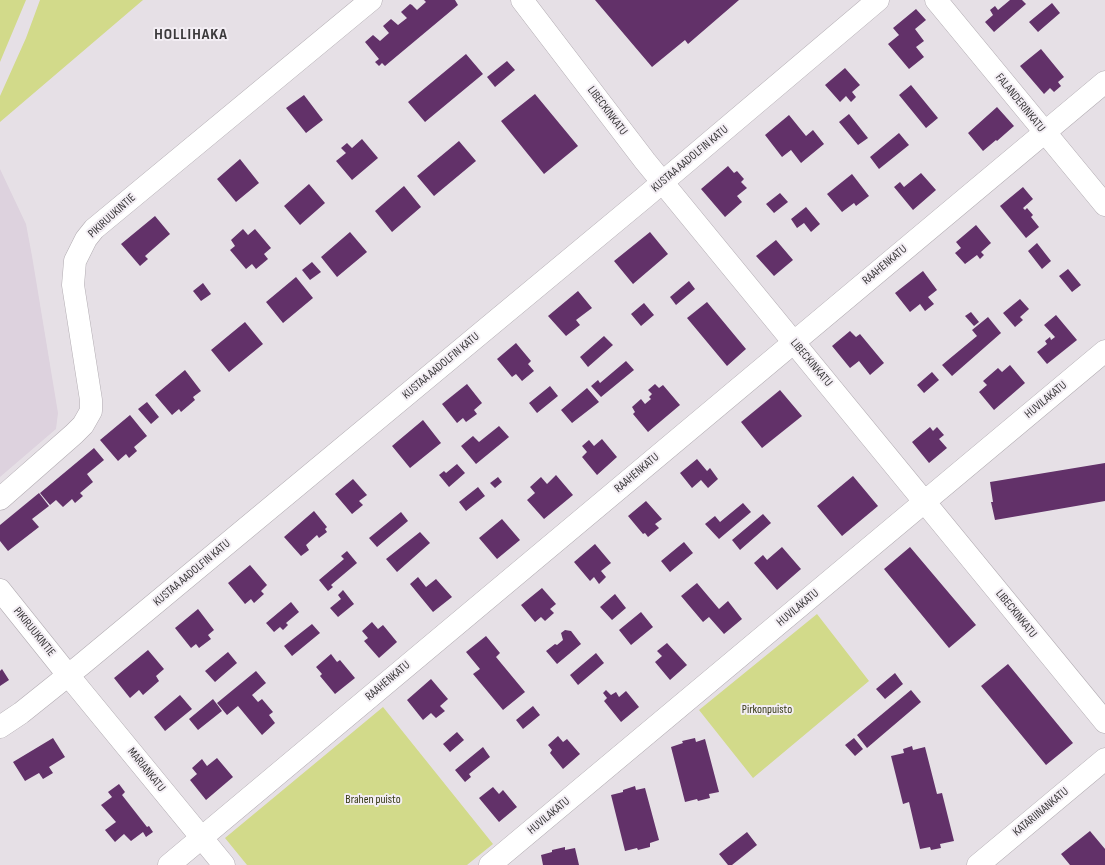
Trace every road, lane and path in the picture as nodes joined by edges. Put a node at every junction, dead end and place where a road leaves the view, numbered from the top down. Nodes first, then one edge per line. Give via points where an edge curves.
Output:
1 (371, 0) edge
2 (522, 0) edge
3 (878, 0) edge
4 (936, 0) edge
5 (1105, 82) edge
6 (1045, 132) junction
7 (663, 182) junction
8 (1105, 205) edge
9 (793, 342) junction
10 (1105, 351) edge
11 (0, 499) edge
12 (925, 502) junction
13 (0, 590) edge
14 (68, 675) junction
15 (1105, 722) edge
16 (0, 727) edge
17 (1105, 759) edge
18 (202, 838) junction
19 (169, 865) edge
20 (224, 865) edge
21 (490, 865) edge
22 (978, 865) edge

1 - 11 street, PIKIRUUKINTIE via 94,229 86,239 76,261 73,285 91,411 82,425
2 - 7 street, LIBECKINKATU
3 - 7 street, KUSTAA AADOLFIN KATU
4 - 6 street, FALANDERINKATU
5 - 6 street, RAAHENKATU
6 - 8 street, FALANDERINKATU
6 - 9 street, RAAHENKATU
7 - 9 street, LIBECKINKATU
7 - 14 street, KUSTAA AADOLFIN KATU
9 - 12 street, LIBECKINKATU
9 - 18 street, RAAHENKATU
10 - 12 street, HUVILAKATU
12 - 15 street, LIBECKINKATU
12 - 21 street, HUVILAKATU
13 - 14 street, PIKIRUUKINTIE
14 - 16 street, KUSTAA AADOLFIN KATU
14 - 18 street, MARIANKATU
17 - 22 street, KATARIINANKATU
18 - 19 street, RAAHENKATU
18 - 20 street, MARIANKATU

